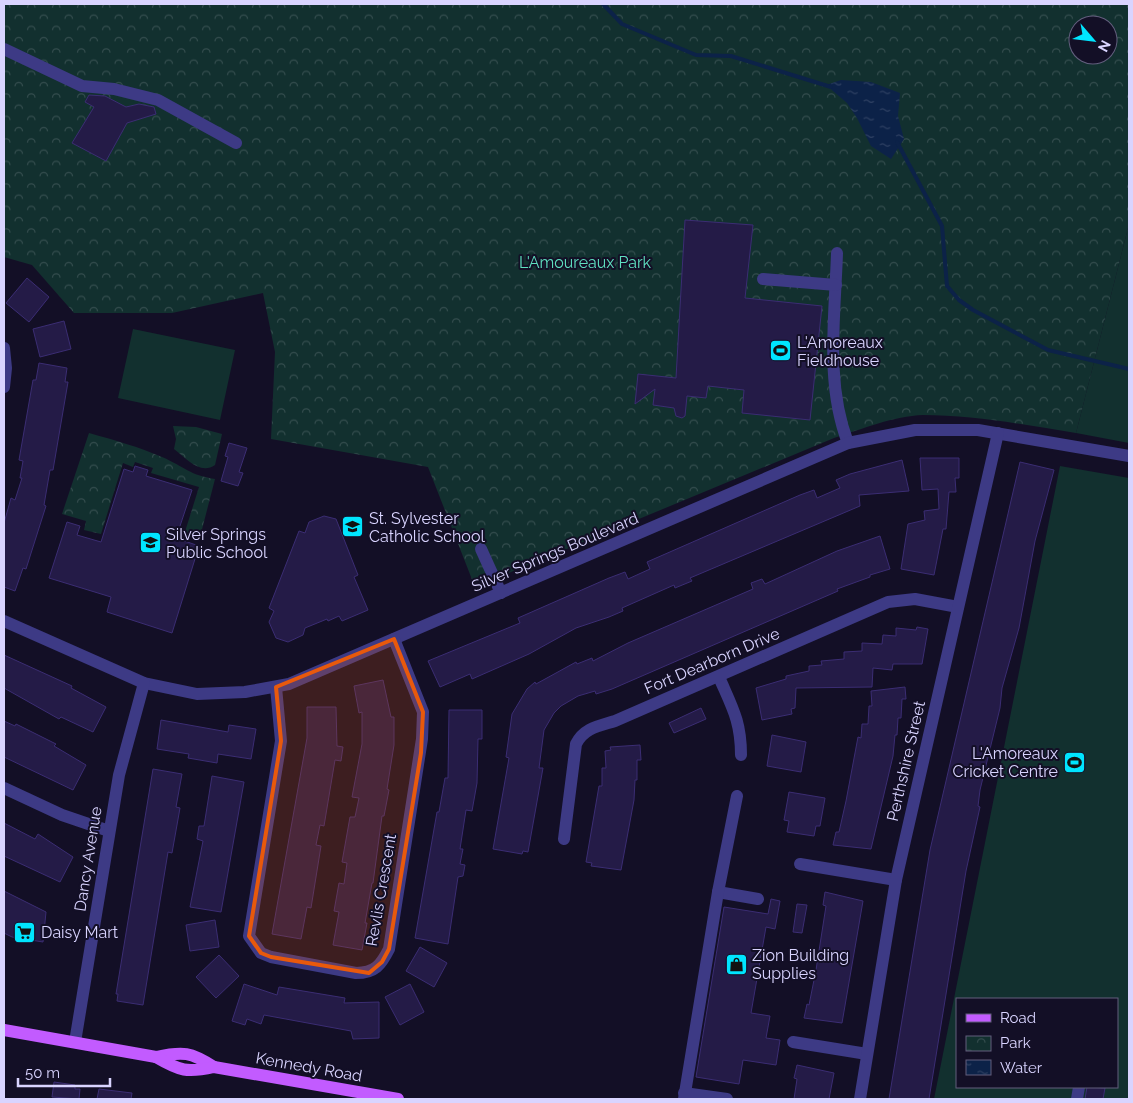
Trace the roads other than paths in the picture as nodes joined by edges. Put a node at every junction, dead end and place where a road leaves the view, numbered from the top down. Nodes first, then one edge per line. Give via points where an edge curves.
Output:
1 (4, 49) edge
2 (236, 143) dead end
3 (837, 253) dead end
4 (762, 279) dead end
5 (836, 286) junction
6 (4, 348) edge
7 (4, 388) edge
8 (998, 433) junction
9 (848, 443) junction
10 (1129, 456) edge
11 (481, 549) dead end
12 (501, 593) junction
13 (958, 606) junction
14 (4, 620) edge
15 (394, 640) junction
16 (719, 677) junction
17 (144, 683) junction
18 (276, 687) junction
19 (740, 755) dead end
20 (4, 788) edge
21 (737, 796) dead end
22 (109, 830) junction
23 (564, 839) dead end
24 (800, 864) dead end
25 (896, 880) junction
26 (718, 892) junction
27 (758, 899) dead end
28 (4, 1030) edge
29 (75, 1042) junction
30 (793, 1042) dead end
31 (867, 1054) junction
32 (684, 1096) edge
33 (398, 1099) edge
34 (727, 1099) edge
35 (860, 1099) edge

1 - 2 street via 82,86 114,89 158,100
3 - 5 street
4 - 5 street
5 - 9 street via 836,403
6 - 7 street
8 - 9 street, Silver Springs Boulevard via 915,430
8 - 10 street, Silver Springs Boulevard
8 - 13 street, Perthshire Street
9 - 12 street, Silver Springs Boulevard
11 - 12 street
12 - 15 street, Silver Springs Boulevard
13 - 16 street, Fort Dearborn Drive via 916,598 888,602
13 - 25 street, Perthshire Street
14 - 17 street, Silver Springs Boulevard
15 - 18 street, Silver Springs Boulevard
15 - 18 street, Revlis Crescent via 418,694 423,712 422,739 389,949 382,962 369,973 271,957 261,953 249,936 281,740
16 - 19 street via 739,724
16 - 23 street, Fort Dearborn Drive via 580,735 576,744
17 - 18 street, Silver Springs Boulevard via 197,694
17 - 22 street, Dancy Avenue via 128,735
20 - 22 street via 62,815
21 - 26 street
22 - 29 street, Dancy Avenue
24 - 25 street
25 - 31 street, Perthshire Street
26 - 27 street
26 - 32 street
28 - 29 main road, Kennedy Road
29 - 33 main road, Kennedy Road via 156,1057 179,1052 195,1055 214,1067
30 - 31 street
31 - 35 street, Perthshire Street
32 - 34 street

